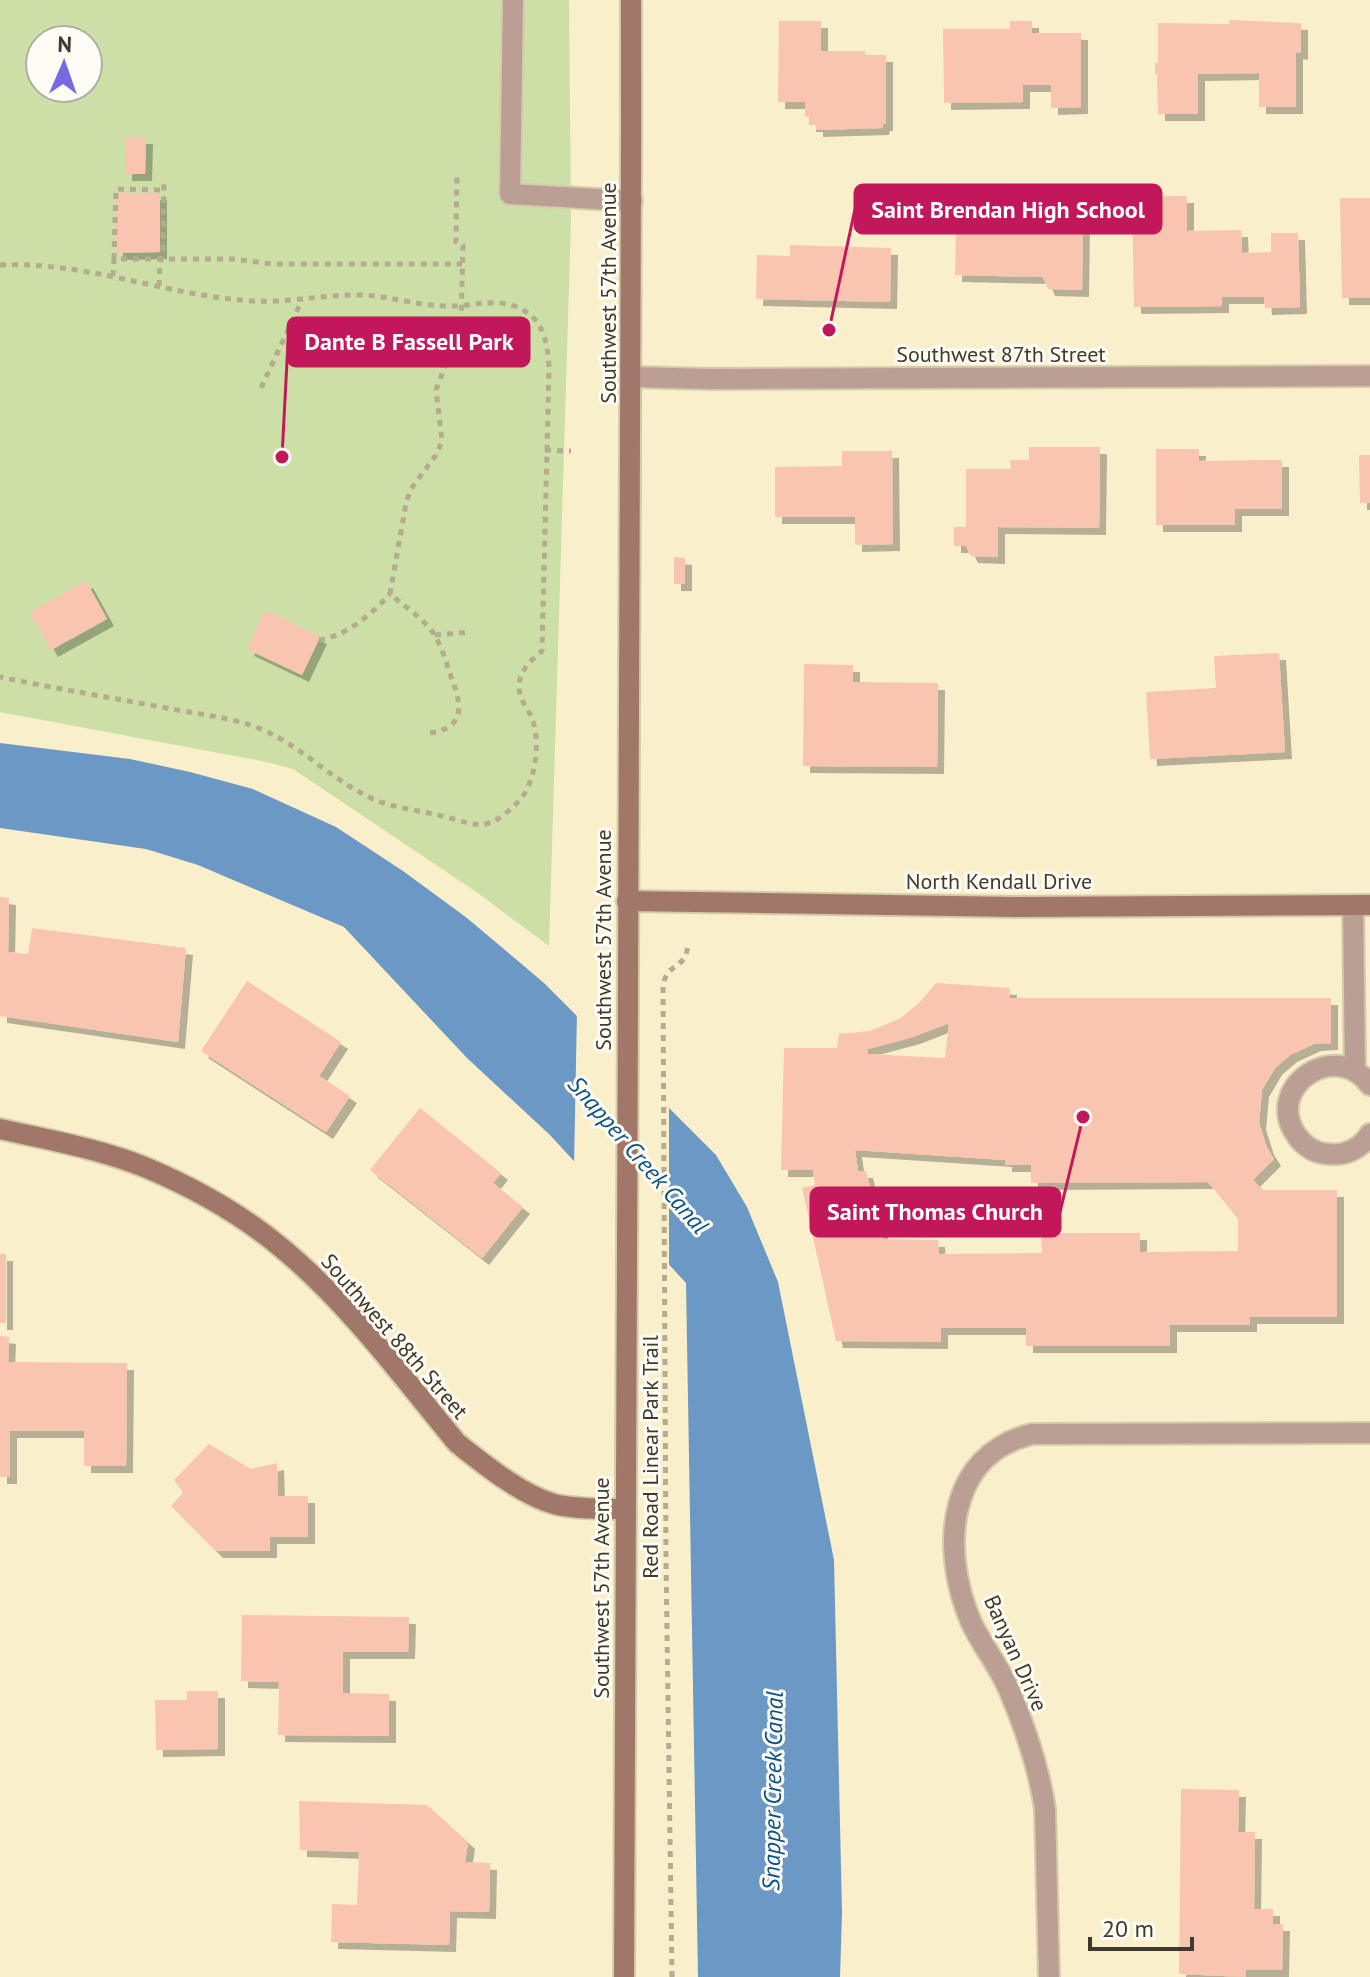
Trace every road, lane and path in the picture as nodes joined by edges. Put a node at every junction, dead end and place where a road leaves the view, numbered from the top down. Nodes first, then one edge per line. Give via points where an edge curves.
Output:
1 (513, 0) edge
2 (631, 0) edge
3 (457, 172) dead end
4 (164, 181) dead end
5 (164, 190) junction
6 (632, 201) junction
7 (114, 259) junction
8 (161, 259) junction
9 (462, 264) junction
10 (0, 265) edge
11 (113, 276) junction
12 (159, 286) junction
13 (303, 300) junction
14 (462, 306) junction
15 (1370, 376) edge
16 (633, 377) junction
17 (261, 388) dead end
18 (545, 450) junction
19 (571, 451) dead end
20 (390, 594) junction
21 (471, 632) dead end
22 (435, 635) junction
23 (319, 640) dead end
24 (0, 677) edge
25 (430, 733) dead end
26 (627, 901) junction
27 (1362, 905) edge
28 (688, 947) dead end
29 (1362, 1017) edge
30 (1363, 1078) edge
31 (0, 1129) edge
32 (1370, 1134) edge
33 (1370, 1433) edge
34 (624, 1509) junction
35 (654, 1641) dead end
36 (667, 1643) junction
37 (624, 1977) edge
38 (672, 1977) edge
39 (1049, 1977) edge

1 - 6 street via 510,194
2 - 6 main road, Southwest 57th Avenue
3 - 9 path via 456,242 463,245
4 - 5 path
5 - 7 path via 116,189
5 - 8 path
6 - 16 main road, Southwest 57th Avenue
7 - 8 path
7 - 11 path
8 - 9 path
8 - 12 path
9 - 14 path
10 - 11 path via 64,267
11 - 12 path
12 - 13 path via 219,298
13 - 14 path via 373,295
13 - 17 path
14 - 18 path via 507,303 531,315 542,328 548,357
14 - 20 path via 459,336 436,390 442,441 406,503
15 - 16 street, Southwest 87th Street
16 - 26 main road, Southwest 57th Avenue
18 - 19 path
18 - 24 path via 542,651 522,673 519,685 533,721 536,750 520,801 493,822 473,826 371,798 295,746 254,726
20 - 22 path
20 - 23 path via 336,637
21 - 22 path
22 - 25 path via 460,702 458,716 448,727
26 - 27 main road, North Kendall Drive
26 - 34 main road, Southwest 57th Avenue
27 - 29 street
28 - 36 path, Red Road Linear Park Trail via 685,958 664,976
29 - 30 street
30 - 32 street via 1341,1066 1310,1071 1290,1094 1288,1110 1298,1138 1324,1154 1355,1149
31 - 34 main road, Southwest 88th Street via 145,1168 252,1226 327,1289 457,1443 479,1461 551,1503
33 - 39 street, Banyan Drive via 1032,1434 1000,1446 975,1471 955,1518 955,1556 971,1622 1010,1691 1042,1787
34 - 37 main road, Southwest 57th Avenue
35 - 36 path
36 - 38 path, Red Road Linear Park Trail

